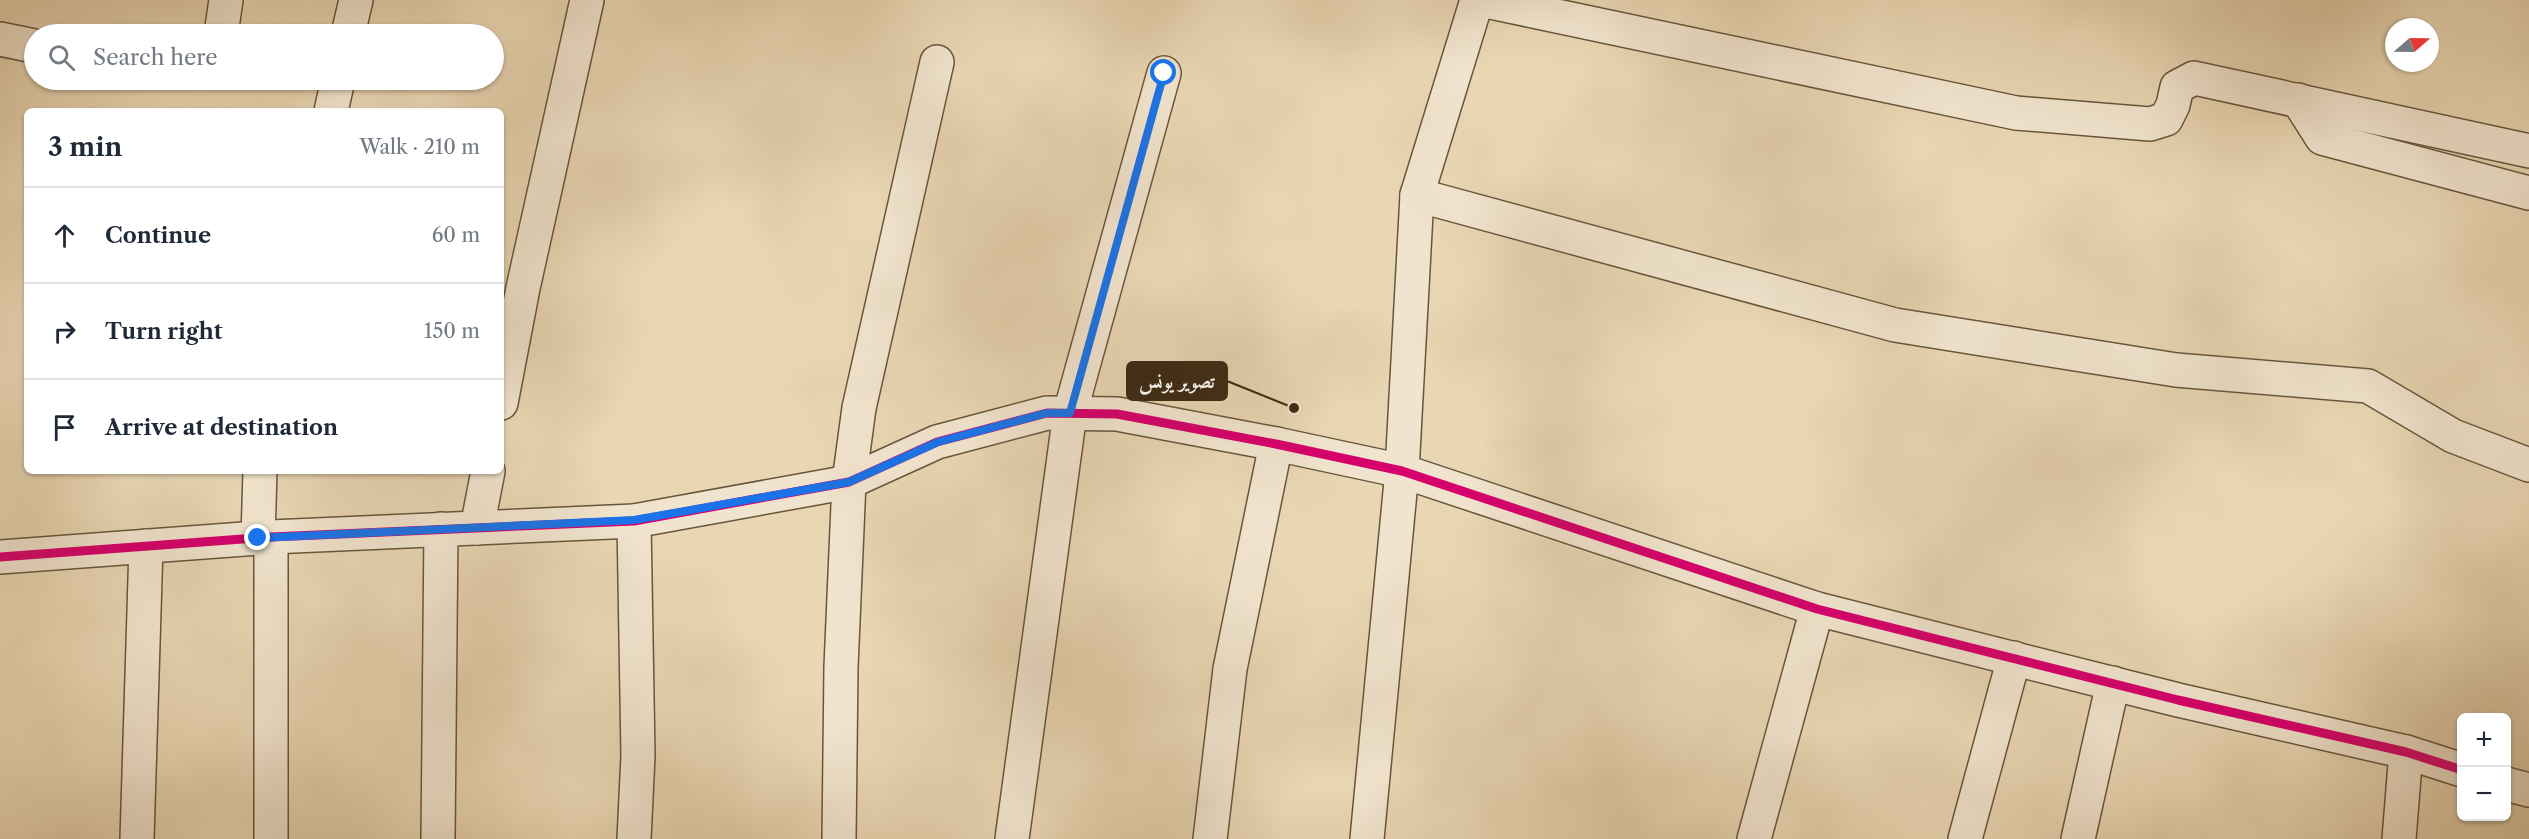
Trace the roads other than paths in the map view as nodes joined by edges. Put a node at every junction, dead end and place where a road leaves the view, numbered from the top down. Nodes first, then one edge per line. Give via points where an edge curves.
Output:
1 (226, 0) edge
2 (356, 0) edge
3 (587, 0) edge
4 (1479, 0) edge
5 (222, 24) edge
6 (350, 24) edge
7 (0, 39) edge
8 (24, 44) edge
9 (937, 62) dead end
10 (1164, 73) dead end
11 (336, 90) edge
12 (2298, 100) junction
13 (332, 108) edge
14 (2529, 151) edge
15 (2529, 194) edge
16 (1417, 195) junction
17 (504, 386) edge
18 (1070, 413) junction
19 (1276, 444) junction
20 (2529, 465) edge
21 (1402, 471) junction
22 (260, 474) edge
23 (487, 474) edge
24 (849, 482) junction
25 (634, 520) junction
26 (477, 528) junction
27 (441, 529) junction
28 (264, 537) junction
29 (146, 546) junction
30 (0, 557) edge
31 (1817, 609) junction
32 (2014, 658) junction
33 (2113, 683) junction
34 (2406, 752) junction
35 (2457, 768) edge
36 (2511, 785) edge
37 (2529, 790) edge
38 (137, 839) edge
39 (271, 839) edge
40 (438, 839) edge
41 (634, 839) edge
42 (839, 839) edge
43 (1012, 839) edge
44 (1210, 839) edge
45 (1367, 839) edge
46 (1754, 839) edge
47 (1965, 839) edge
48 (2078, 839) edge
49 (2399, 839) edge

1 - 5 street
2 - 6 street
3 - 17 street
4 - 12 street via 2016,112 2150,124 2166,119 2177,87 2194,78
4 - 16 street
7 - 8 street
9 - 24 street via 859,408
10 - 18 street
11 - 13 street
12 - 14 street
12 - 15 street via 2322,138
16 - 20 street via 1895,325 2176,370 2368,386 2453,436
16 - 21 street
18 - 19 street via 1117,414
18 - 24 street via 1047,413 938,442
18 - 43 street
19 - 21 street
19 - 44 street via 1230,669
21 - 31 street
21 - 45 street
22 - 28 street
23 - 26 street
24 - 25 street
24 - 42 street
25 - 26 street
25 - 41 street via 638,756
26 - 27 street
27 - 28 street
27 - 40 street
28 - 29 street
28 - 39 street
29 - 30 street
29 - 38 street
31 - 32 street
31 - 46 street
32 - 33 street
32 - 47 street
33 - 34 street
33 - 48 street
34 - 35 street
34 - 49 street
36 - 37 street

